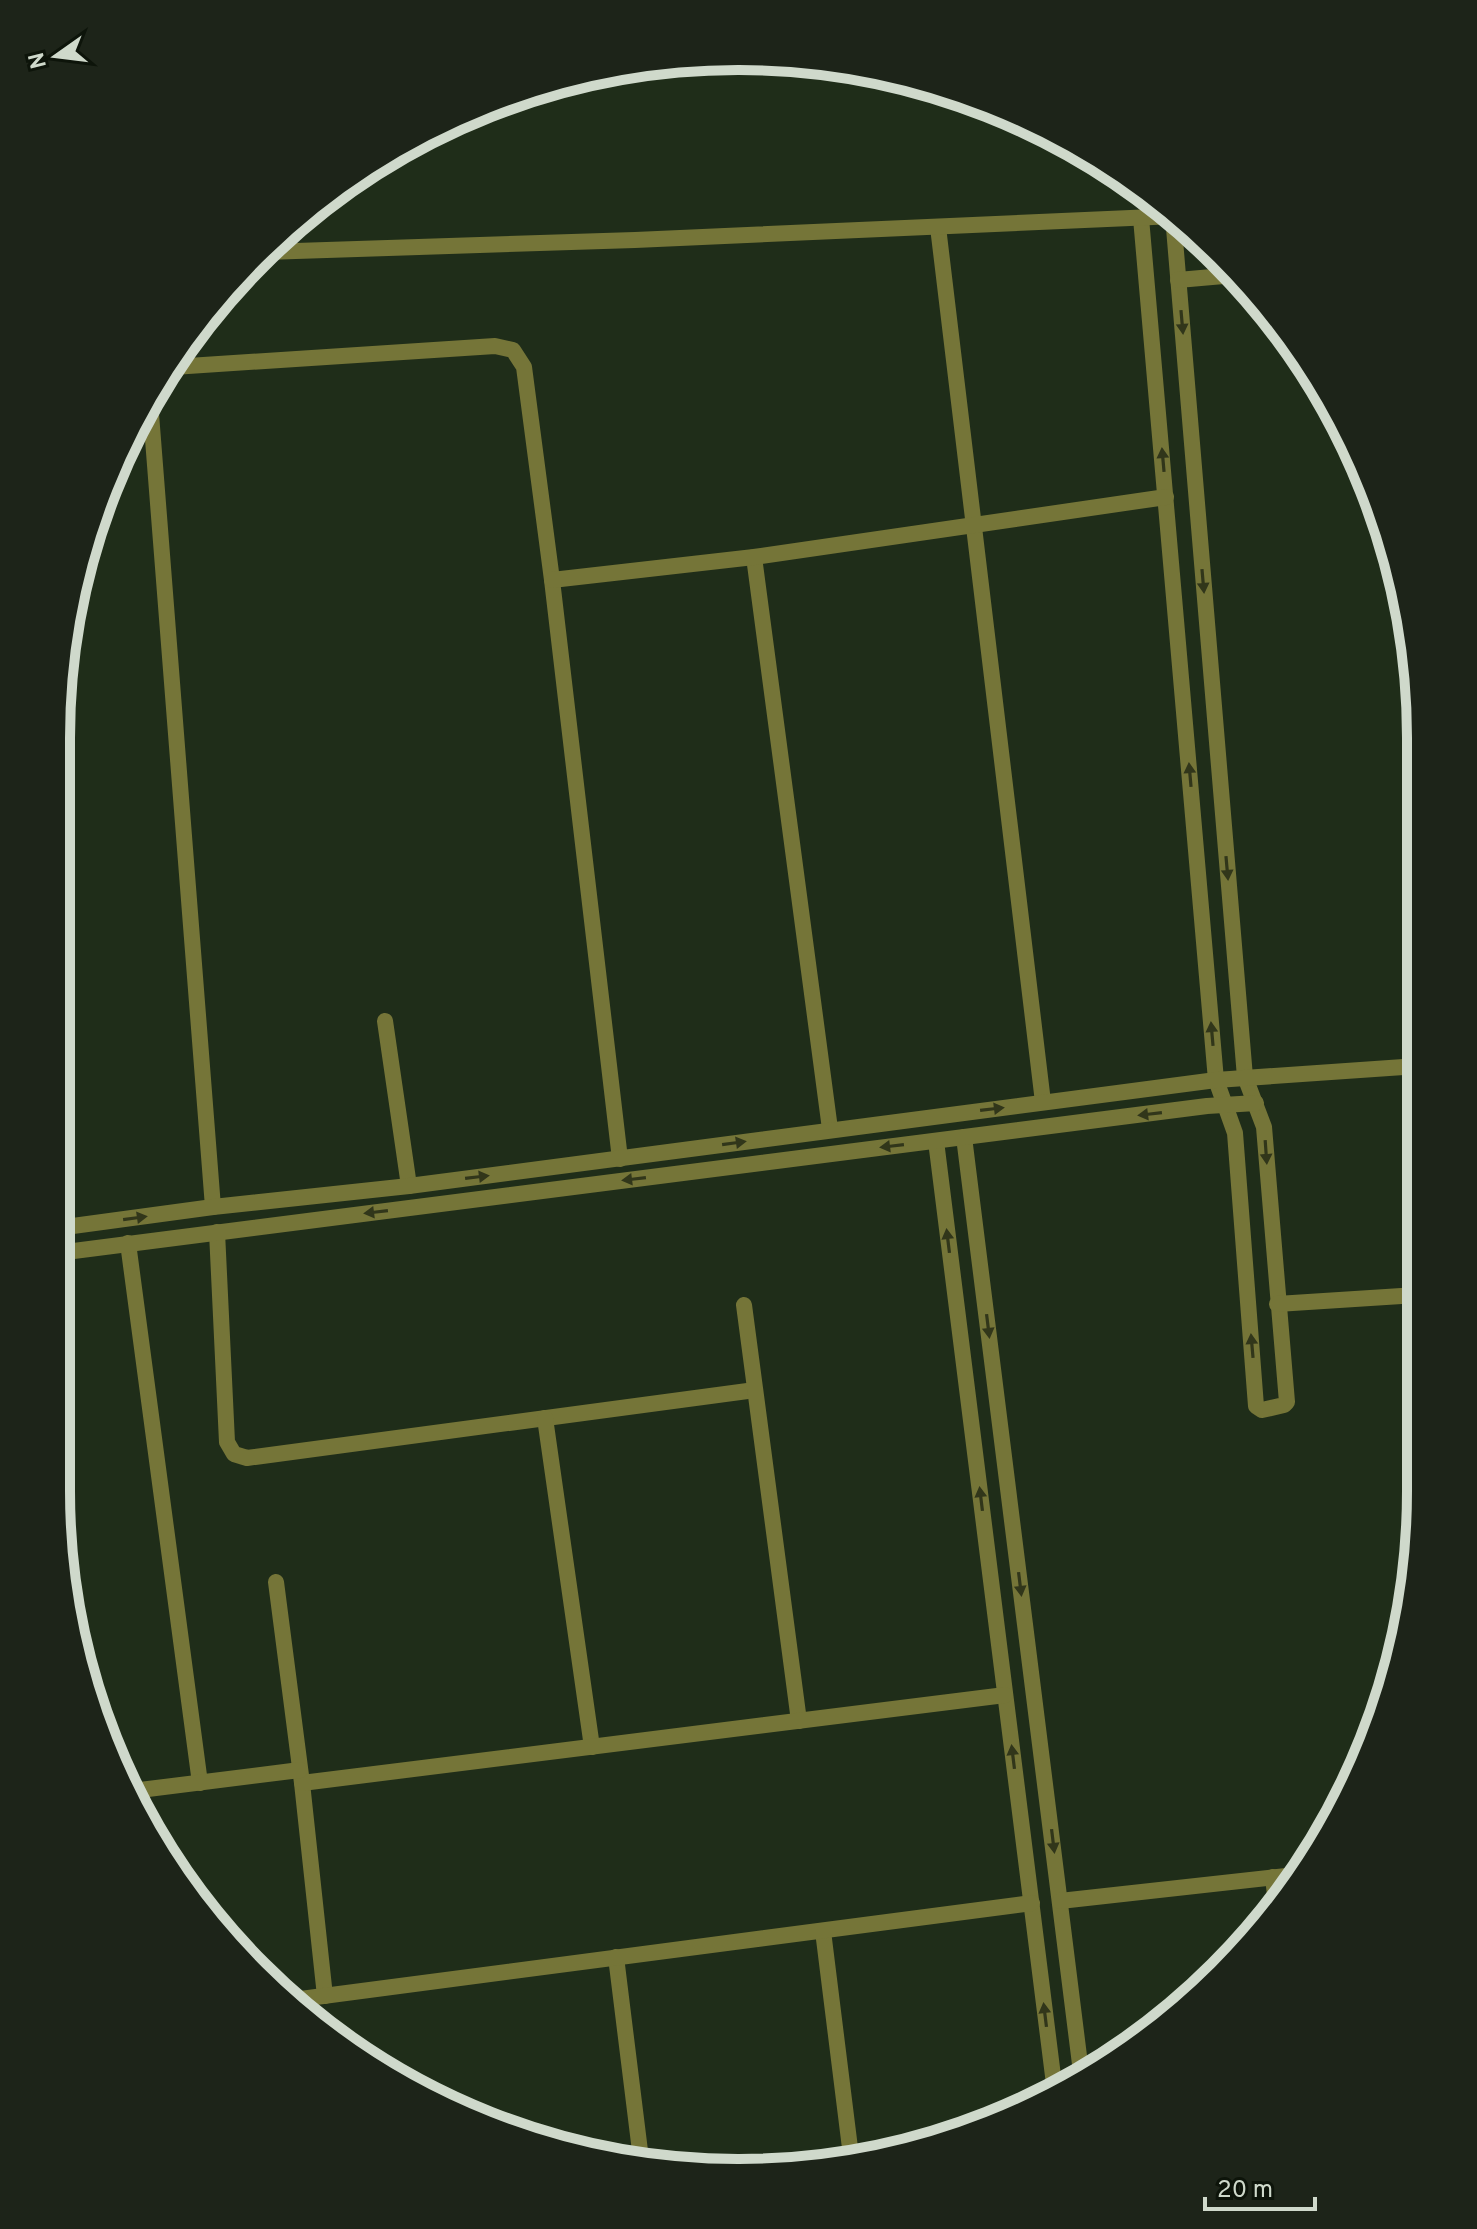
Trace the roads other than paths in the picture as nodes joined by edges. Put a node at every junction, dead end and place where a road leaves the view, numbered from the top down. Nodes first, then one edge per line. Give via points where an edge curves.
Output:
1 (1156, 217) edge
2 (1141, 218) junction
3 (938, 227) junction
4 (1175, 233) edge
5 (282, 251) edge
6 (1221, 276) edge
7 (1178, 280) junction
8 (183, 366) edge
9 (151, 420) edge
10 (1166, 497) junction
11 (973, 525) junction
12 (754, 557) junction
13 (552, 580) junction
14 (385, 1021) dead end
15 (1407, 1067) edge
16 (1245, 1077) junction
17 (1216, 1080) junction
18 (1043, 1102) junction
19 (1256, 1103) junction
20 (1224, 1105) junction
21 (830, 1129) junction
22 (964, 1137) junction
23 (936, 1141) junction
24 (620, 1159) junction
25 (409, 1186) junction
26 (213, 1207) junction
27 (70, 1226) edge
28 (217, 1232) junction
29 (128, 1243) junction
30 (70, 1251) edge
31 (1407, 1296) edge
32 (1277, 1304) junction
33 (744, 1305) dead end
34 (755, 1390) junction
35 (545, 1418) junction
36 (276, 1582) dead end
37 (1005, 1695) junction
38 (799, 1721) junction
39 (592, 1747) junction
40 (301, 1776) junction
41 (200, 1783) junction
42 (141, 1790) edge
43 (1284, 1876) edge
44 (1273, 1877) junction
45 (1274, 1889) edge
46 (1060, 1901) junction
47 (1032, 1903) junction
48 (823, 1931) junction
49 (616, 1957) junction
50 (325, 1996) junction
51 (305, 1999) edge
52 (1080, 2065) edge
53 (1053, 2080) edge
54 (850, 2149) edge
55 (640, 2151) edge

1 - 2 street
2 - 3 street
10 -> 2 street
3 - 5 street
3 - 11 street
4 - 7 street
6 - 7 street
7 -> 16 street
8 - 13 street via 495,346 513,350 524,367
9 - 26 street
10 - 11 street
17 -> 10 street
11 - 12 street
11 - 18 street
12 - 13 street
12 - 21 street
13 - 24 street
14 - 25 street
15 - 16 street
16 - 17 street
16 - 19 street
17 - 18 street
17 - 20 street
21 -> 18 street
19 - 20 street
19 -> 32 street via 1264,1127
20 -> 22 street
32 -> 20 street via 1287,1402 1262,1410 1256,1406 1235,1133
24 -> 21 street
22 - 23 street
22 -> 46 street
23 -> 28 street
37 -> 23 street
25 -> 24 street
25 - 26 street
27 -> 26 street
28 - 29 street
28 - 35 street via 227,1442 234,1454 247,1458
29 - 30 street
29 - 41 street
31 - 32 street
33 - 34 street
34 - 35 street
34 - 38 street
35 - 39 street
36 - 40 street
37 - 38 street
47 -> 37 street
38 - 39 street
39 - 40 street
40 - 41 street
40 - 50 street
41 - 42 street
43 - 44 street
44 - 45 street
44 - 46 street
46 - 52 street
47 - 48 street
53 -> 47 street
48 - 49 street
48 - 54 street
49 - 50 street
49 - 55 street
50 - 51 street

